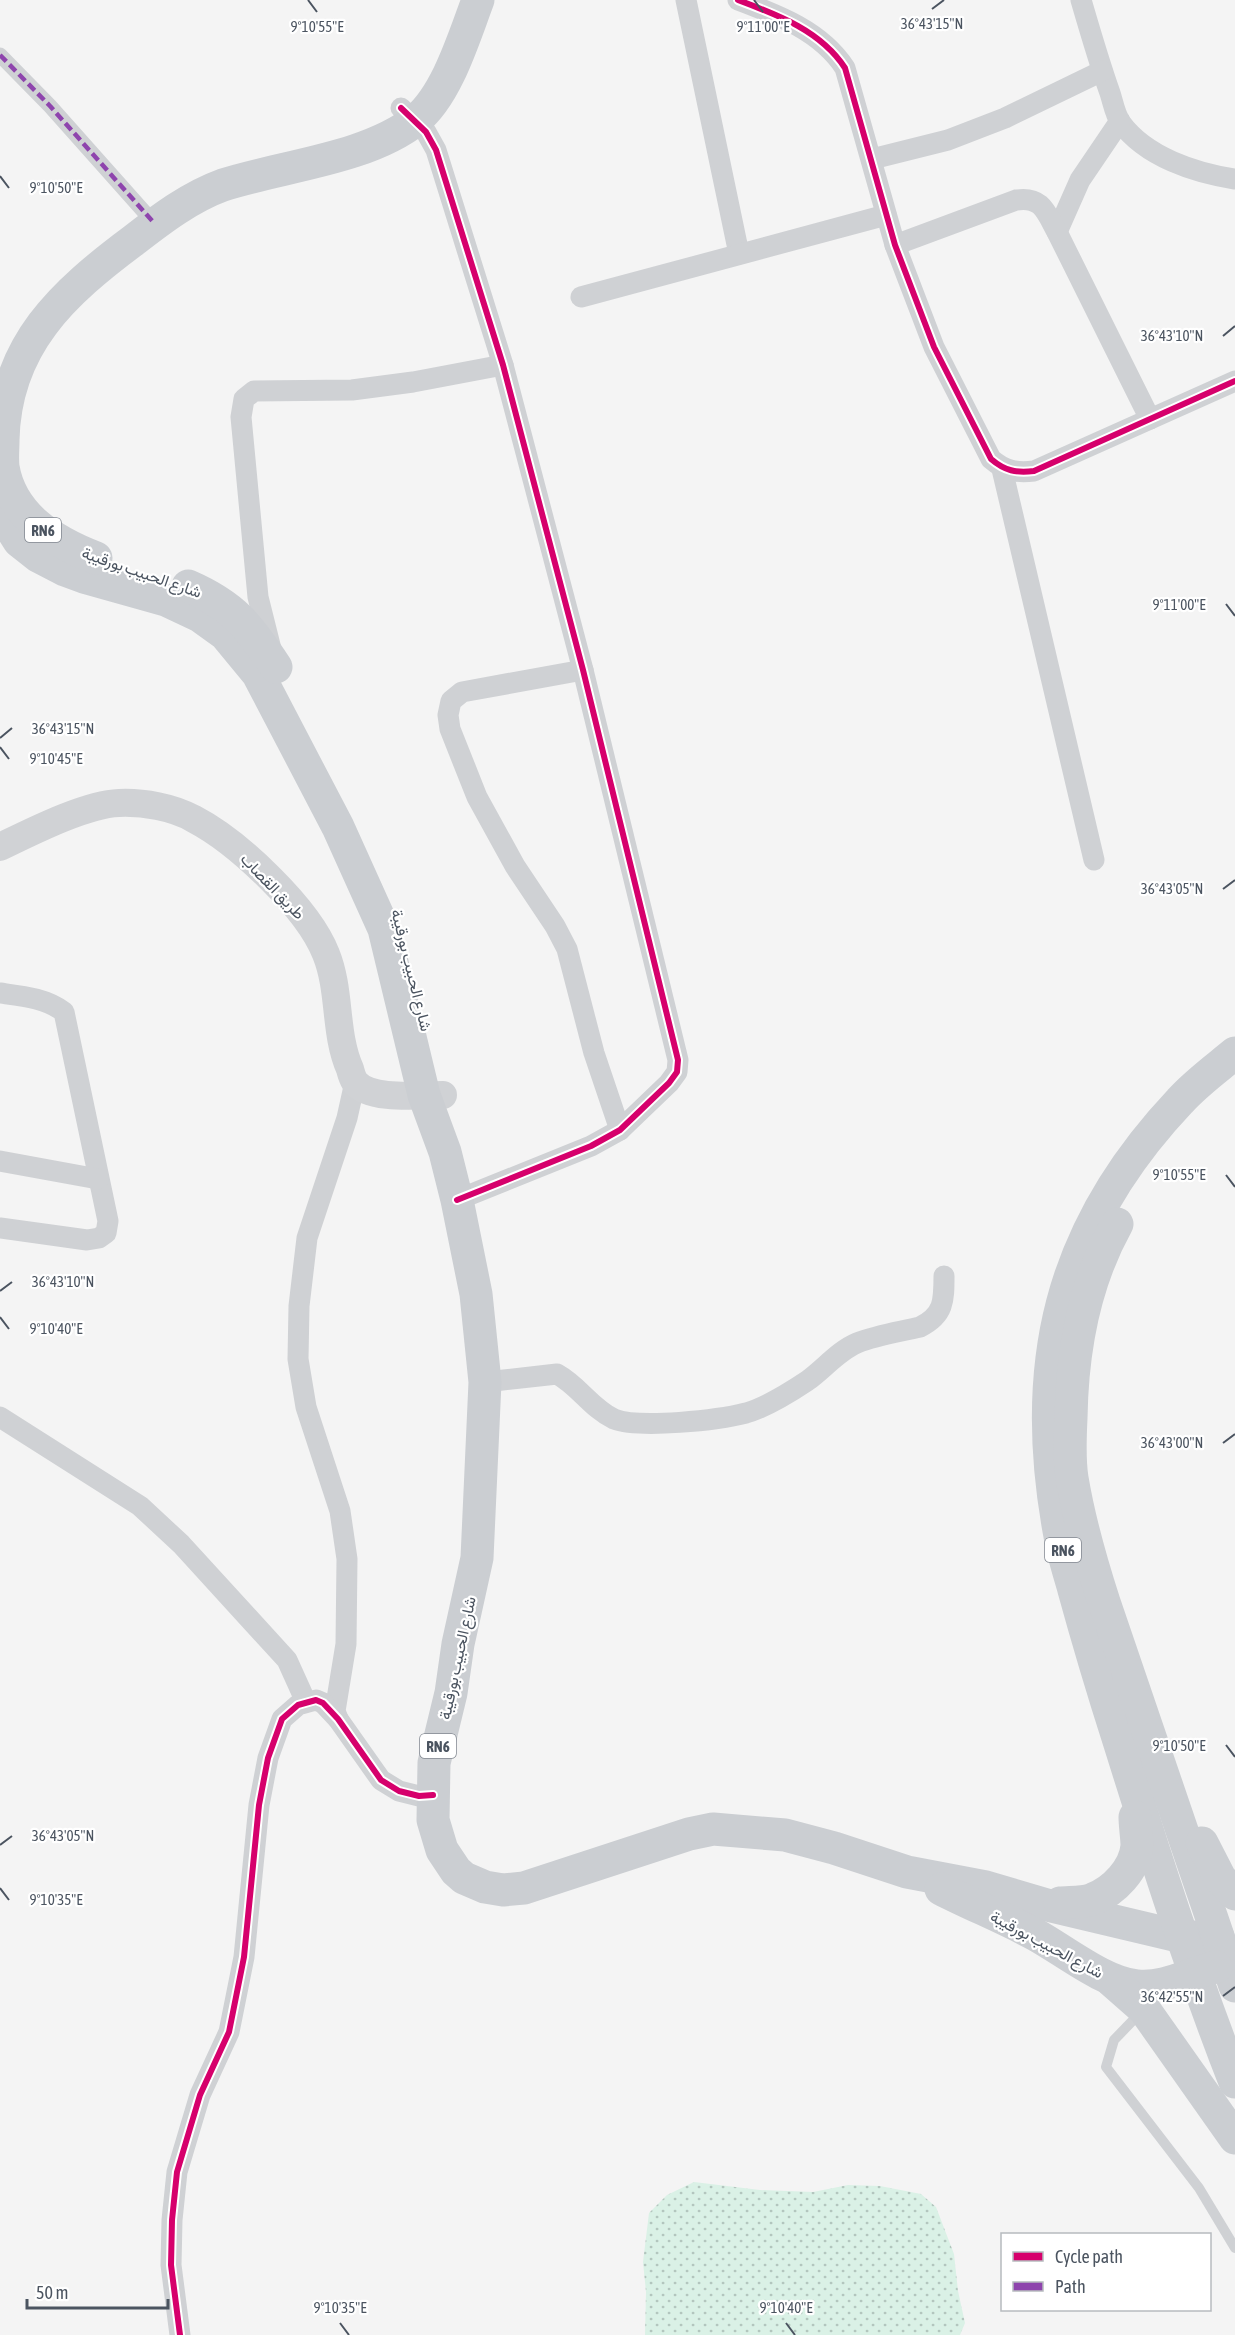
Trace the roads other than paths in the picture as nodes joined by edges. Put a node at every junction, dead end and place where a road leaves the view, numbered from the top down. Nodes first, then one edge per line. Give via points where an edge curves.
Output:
1 (457, 0) edge
2 (478, 0) edge
3 (686, 0) edge
4 (738, 0) edge
5 (1081, 0) edge
6 (0, 55) edge
7 (1102, 71) junction
8 (408, 114) junction
9 (1120, 122) junction
10 (872, 159) junction
11 (1235, 179) edge
12 (886, 215) junction
13 (147, 216) junction
14 (1057, 232) junction
15 (895, 245) junction
16 (740, 254) junction
17 (76, 271) junction
18 (581, 297) dead end
19 (0, 362) edge
20 (503, 365) junction
21 (1235, 381) edge
22 (1150, 419) junction
23 (1002, 469) junction
24 (2, 497) edge
25 (276, 667) junction
26 (583, 670) junction
27 (0, 847) edge
28 (1094, 860) dead end
29 (0, 993) edge
30 (1235, 1053) edge
31 (1235, 1081) edge
32 (355, 1082) junction
33 (434, 1095) junction
34 (620, 1130) junction
35 (0, 1161) edge
36 (98, 1179) junction
37 (457, 1200) junction
38 (0, 1228) edge
39 (944, 1276) dead end
40 (485, 1382) junction
41 (0, 1417) edge
42 (1104, 1602) junction
43 (306, 1702) junction
44 (338, 1719) junction
45 (1133, 1786) junction
46 (433, 1795) junction
47 (907, 1872) junction
48 (1235, 1894) edge
49 (1047, 1905) junction
50 (1182, 1937) junction
51 (1230, 1957) edge
52 (1195, 1972) junction
53 (1107, 1977) junction
54 (1143, 2009) junction
55 (1235, 2082) edge
56 (1235, 2138) edge
57 (1235, 2248) edge
58 (180, 2335) edge

1 - 8 main road, شارع الحبيب بورقيبة / RN6
2 - 8 main road, شارع الحبيب بورقيبة / RN6 via 446,77 430,104
3 - 16 street
4 - 10 street via 789,21 837,55 850,82
5 - 7 street
6 - 13 street
7 - 9 street
7 - 10 street via 1005,118 948,140
8 - 13 main road, شارع الحبيب بورقيبة / RN6 via 347,135 203,173 175,186
8 - 20 street via 436,150
9 - 11 street via 1139,142 1158,153 1183,165
9 - 14 street via 1080,180
10 - 12 street
12 - 15 street
12 - 16 street
13 - 17 main road, شارع الحبيب بورقيبة / RN6 via 85,250
14 - 15 street via 1044,208 1026,199
14 - 22 street
15 - 23 street via 934,347 991,459
16 - 18 street
17 - 19 main road, شارع الحبيب بورقيبة / RN6 via 46,286 21,319
17 - 24 main road, شارع الحبيب بورقيبة / RN6 via 17,366 6,402
20 - 25 street via 352,390 254,391 244,399 241,417 258,597
20 - 26 street
21 - 22 street
22 - 23 street via 1034,471
23 - 28 street
24 - 25 main road, شارع الحبيب بورقيبة / RN6 via 15,499 29,518 67,547 176,581 218,601 251,629
24 - 33 main road, شارع الحبيب بورقيبة / RN6 via 19,541 38,556 65,570 166,600 200,616 225,634 258,674 338,827 384,930
25 - 33 main road, شارع الحبيب بورقيبة / RN6 via 380,869 403,922
26 - 34 street via 678,1060 677,1072 669,1083
26 - 34 street via 462,692 451,701 447,715 477,797 567,949 594,1053
27 - 32 main road, طريق القصاب via 102,805 159,806 193,818 253,862 308,923 326,954 342,1045
29 - 36 street via 41,1000 64,1012
30 - 45 main road, RN6 via 1181,1099 1134,1155 1100,1207 1059,1311 1050,1361 1049,1463 1060,1538
31 - 42 main road, RN6 via 1175,1137 1138,1186 1110,1236 1077,1336 1071,1386 1072,1476 1087,1549
32 - 33 main road via 379,1094
32 - 44 street via 347,1118 306,1238 299,1306 298,1359 306,1407 340,1511 347,1559 346,1644 335,1711
33 - 37 main road, شارع الحبيب بورقيبة / RN6
34 - 37 street via 591,1146
35 - 36 street
36 - 38 street via 108,1221 106,1233 99,1238 87,1240
37 - 40 main road, شارع الحبيب بورقيبة / RN6 via 476,1294
39 - 40 street via 944,1301 927,1324 856,1343 808,1381 747,1413 706,1420 630,1422 615,1419 591,1405 557,1374
40 - 46 main road, شارع الحبيب بورقيبة / RN6 via 477,1558 434,1763
41 - 43 street via 140,1506 181,1544 286,1660
42 - 48 main road via 1152,1710 1204,1849 1220,1878
42 - 51 main road, RN6
43 - 44 street via 323,1703
43 - 58 street via 282,1719 268,1758 259,1805 244,1957 229,2032 200,2095 177,2172 171,2265
44 - 46 street via 381,1780 399,1791
45 - 49 main road via 1137,1846 1123,1877 1091,1900
45 - 50 main road, RN6
46 - 47 main road, شارع الحبيب بورقيبة / RN6 via 433,1820 442,1850 456,1871 485,1887 503,1890 524,1888 713,1829 785,1835
47 - 49 main road, شارع الحبيب بورقيبة / RN6 via 986,1887
47 - 53 main road, شارع الحبيب بورقيبة / RN6 via 1034,1934
49 - 50 main road, شارع الحبيب بورقيبة / RN6
50 - 51 main road, شارع الحبيب بورقيبة / RN6
50 - 52 main road, RN6
51 - 52 main road, شارع الحبيب بورقيبة / RN6
52 - 53 main road, شارع الحبيب بورقيبة / RN6 via 1175,1982 1156,1985 1136,1986
52 - 55 main road, RN6
53 - 54 main road
54 - 56 main road
54 - 57 lane via 1114,2040 1106,2067 1199,2188

